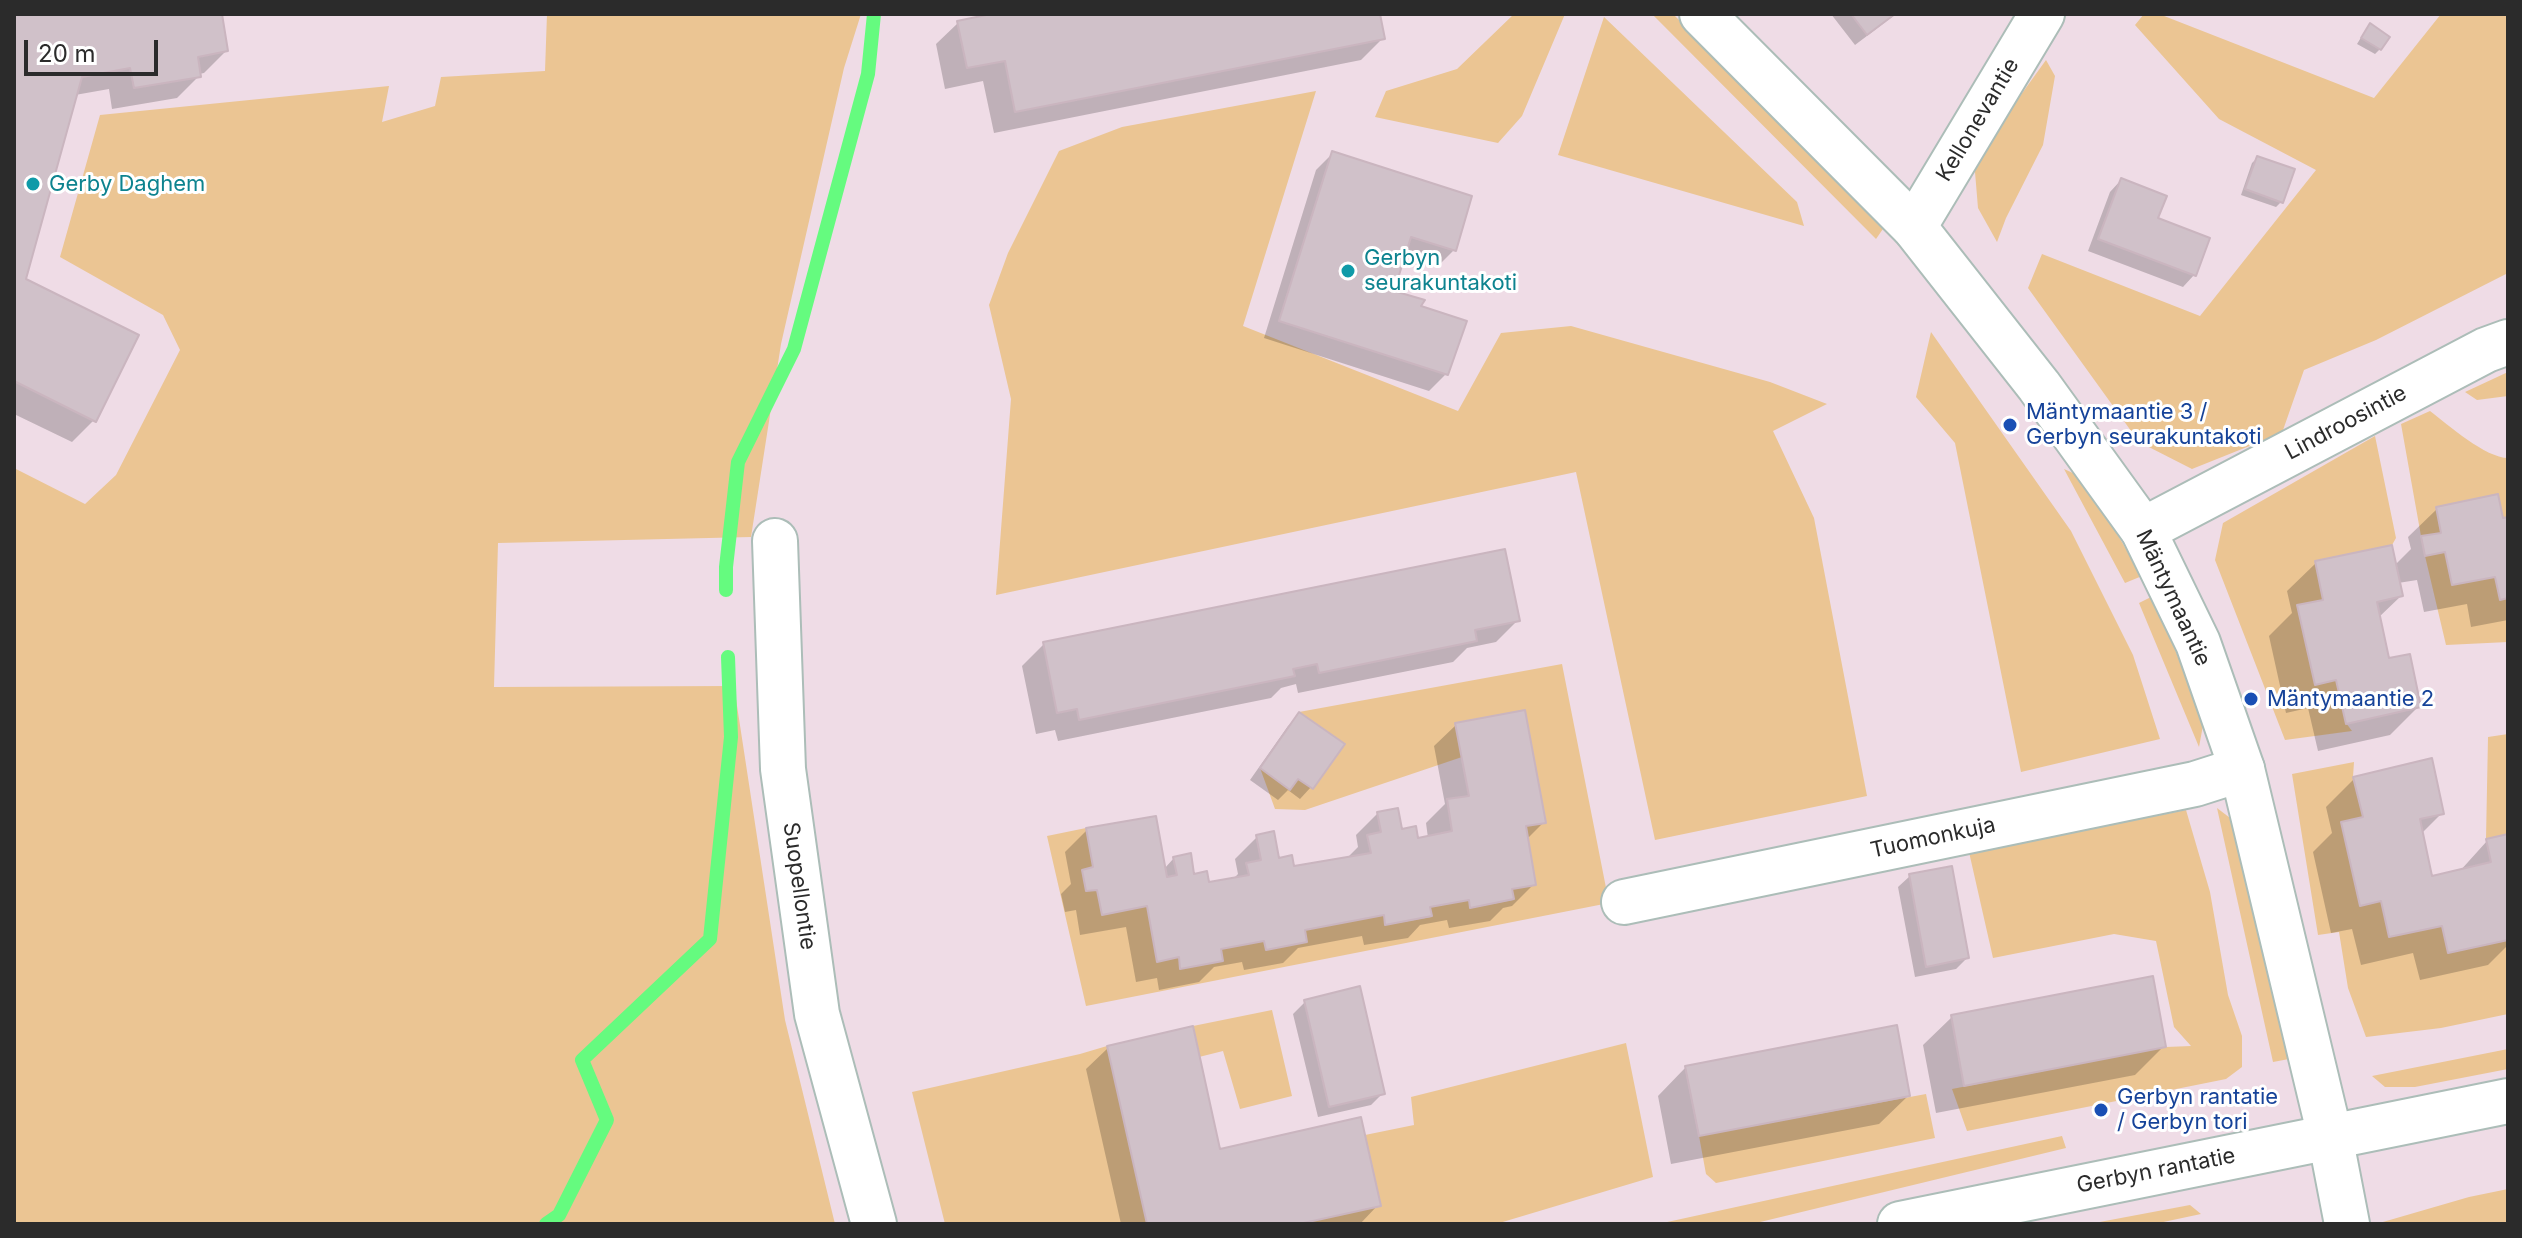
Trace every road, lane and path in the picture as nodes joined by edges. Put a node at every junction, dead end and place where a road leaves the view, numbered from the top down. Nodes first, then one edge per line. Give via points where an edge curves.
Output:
1 (1702, 14) edge
2 (2042, 14) edge
3 (1914, 227) junction
4 (2508, 342) edge
5 (2143, 530) junction
6 (775, 541) dead end
7 (2242, 769) junction
8 (1624, 902) dead end
9 (2508, 1101) edge
10 (2330, 1136) junction
11 (874, 1224) edge
12 (1900, 1224) edge
13 (2347, 1224) edge

1 - 3 street, Mäntymaantie
2 - 3 street, Kellonevantie
3 - 5 street, Mäntymaantie
4 - 5 street, Lindroosintie
5 - 7 street, Mäntymaantie via 2198,643
6 - 11 street, Suopellontie via 783,769 817,1014
7 - 8 street, Tuomonkuja via 2195,784
7 - 10 street, Mäntymaantie
9 - 10 street, Gerbyn rantatie
10 - 12 street, Gerbyn rantatie
10 - 13 street, Mäntymaantie

